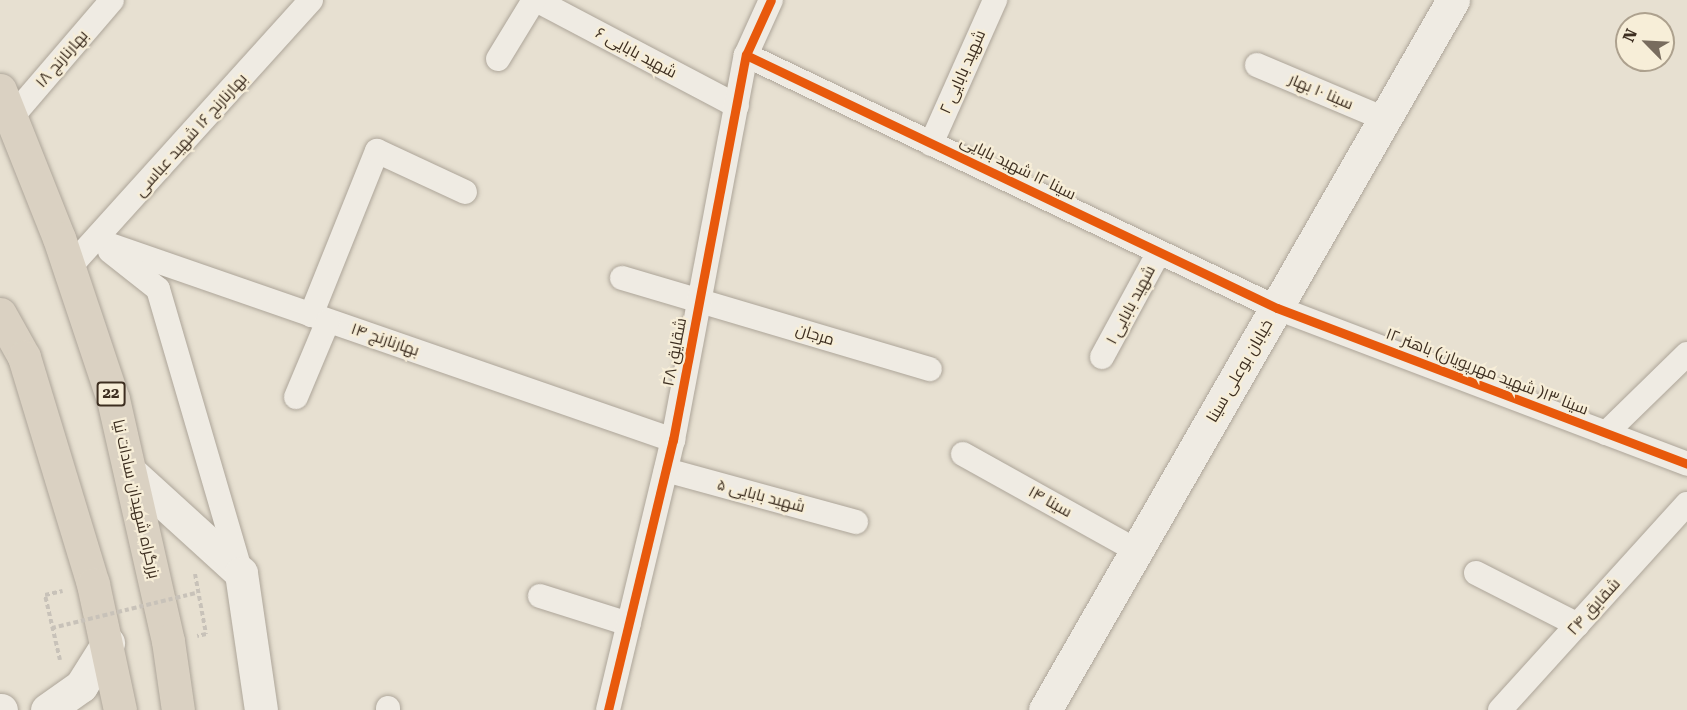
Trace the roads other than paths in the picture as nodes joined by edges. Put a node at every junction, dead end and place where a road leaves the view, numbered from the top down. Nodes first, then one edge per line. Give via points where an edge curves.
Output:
1 (112, 0) edge
2 (311, 0) edge
3 (535, 0) edge
4 (771, 0) edge
5 (995, 0) edge
6 (1453, 0) edge
7 (747, 56) junction
8 (498, 59) dead end
9 (1257, 65) dead end
10 (5, 104) edge
11 (736, 106) junction
12 (1385, 119) junction
13 (931, 144) junction
14 (465, 192) dead end
15 (96, 240) junction
16 (1159, 252) junction
17 (69, 268) junction
18 (622, 278) dead end
19 (700, 300) junction
20 (1276, 308) junction
21 (0, 314) edge
22 (320, 318) junction
23 (1687, 354) edge
24 (1102, 357) dead end
25 (930, 369) dead end
26 (296, 397) dead end
27 (1605, 433) junction
28 (673, 440) junction
29 (963, 454) dead end
30 (1687, 464) edge
31 (666, 470) junction
32 (130, 472) junction
33 (1687, 504) edge
34 (856, 522) dead end
35 (1137, 551) junction
36 (241, 573) junction
37 (1476, 573) dead end
38 (540, 596) dead end
39 (629, 624) junction
40 (1578, 625) junction
41 (108, 643) junction
42 (47, 710) edge
43 (120, 710) edge
44 (178, 710) edge
45 (261, 710) edge
46 (608, 710) edge
47 (1045, 710) edge
48 (1500, 710) edge

1 - 10 street, بهارنارنج ۱۸
2 - 15 street, بهارنارنج ۱۶ شهید عباسی
3 - 8 street, شهید بابایی ۶
3 - 11 street, شهید بابایی ۶
4 - 7 street, شقایق ۲۸
5 - 13 street, شهید بابایی ۲
6 - 12 main road, خیابان بوعلی سینا
7 - 11 street, شقایق ۲۸
7 - 13 street, سینا ۱۲ شهید بابایی
9 - 12 street, سینا ۱۰ بهار
10 - 17 highway, بزرگراه شهیدان سادات نیا / 22
11 - 19 street, شقایق ۲۸
12 - 20 main road, خیابان بوعلی سینا
13 - 16 street, سینا ۱۲ شهید بابایی
14 - 22 street via 377,151
15 - 17 street, بهارنارنج ۱۶ شهید عباسی
15 - 22 street, بهارنارنج ۱۴
15 - 36 street via 158,289
16 - 20 street, سینا ۱۲ شهید بابایی
16 - 24 street, شهید بابایی ۱
17 - 32 highway, بزرگراه شهیدان سادات نیا / 22 via 113,399
18 - 19 street, مرجان
19 - 25 street, مرجان
19 - 28 street, شقایق ۲۸
20 - 27 street, سینا ۱۳( شهید مهرپویان) باهنر ۱۲
20 - 35 main road, خیابان بوعلی سینا
21 - 41 highway via 24,357
22 - 26 street
22 - 28 street, بهارنارنج ۱۴
23 - 27 street
27 - 30 street, سینا ۱۳( شهید مهرپویان) باهنر ۱۲
28 - 31 street, شقایق ۲۸
29 - 35 street, سینا ۱۴
31 - 34 street, شهید بابایی ۵
31 - 39 street, شقایق ۲۸
32 - 36 main road
32 - 44 highway, بزرگراه شهیدان سادات نیا / 22 via 168,641
33 - 40 street, شقایق ۲۴
35 - 47 main road, خیابان بوعلی سینا
36 - 45 main road
37 - 40 street
38 - 39 street
39 - 46 street, شقایق ۲۸
40 - 48 street, شقایق ۲۴
41 - 42 main road via 81,686
41 - 43 highway

